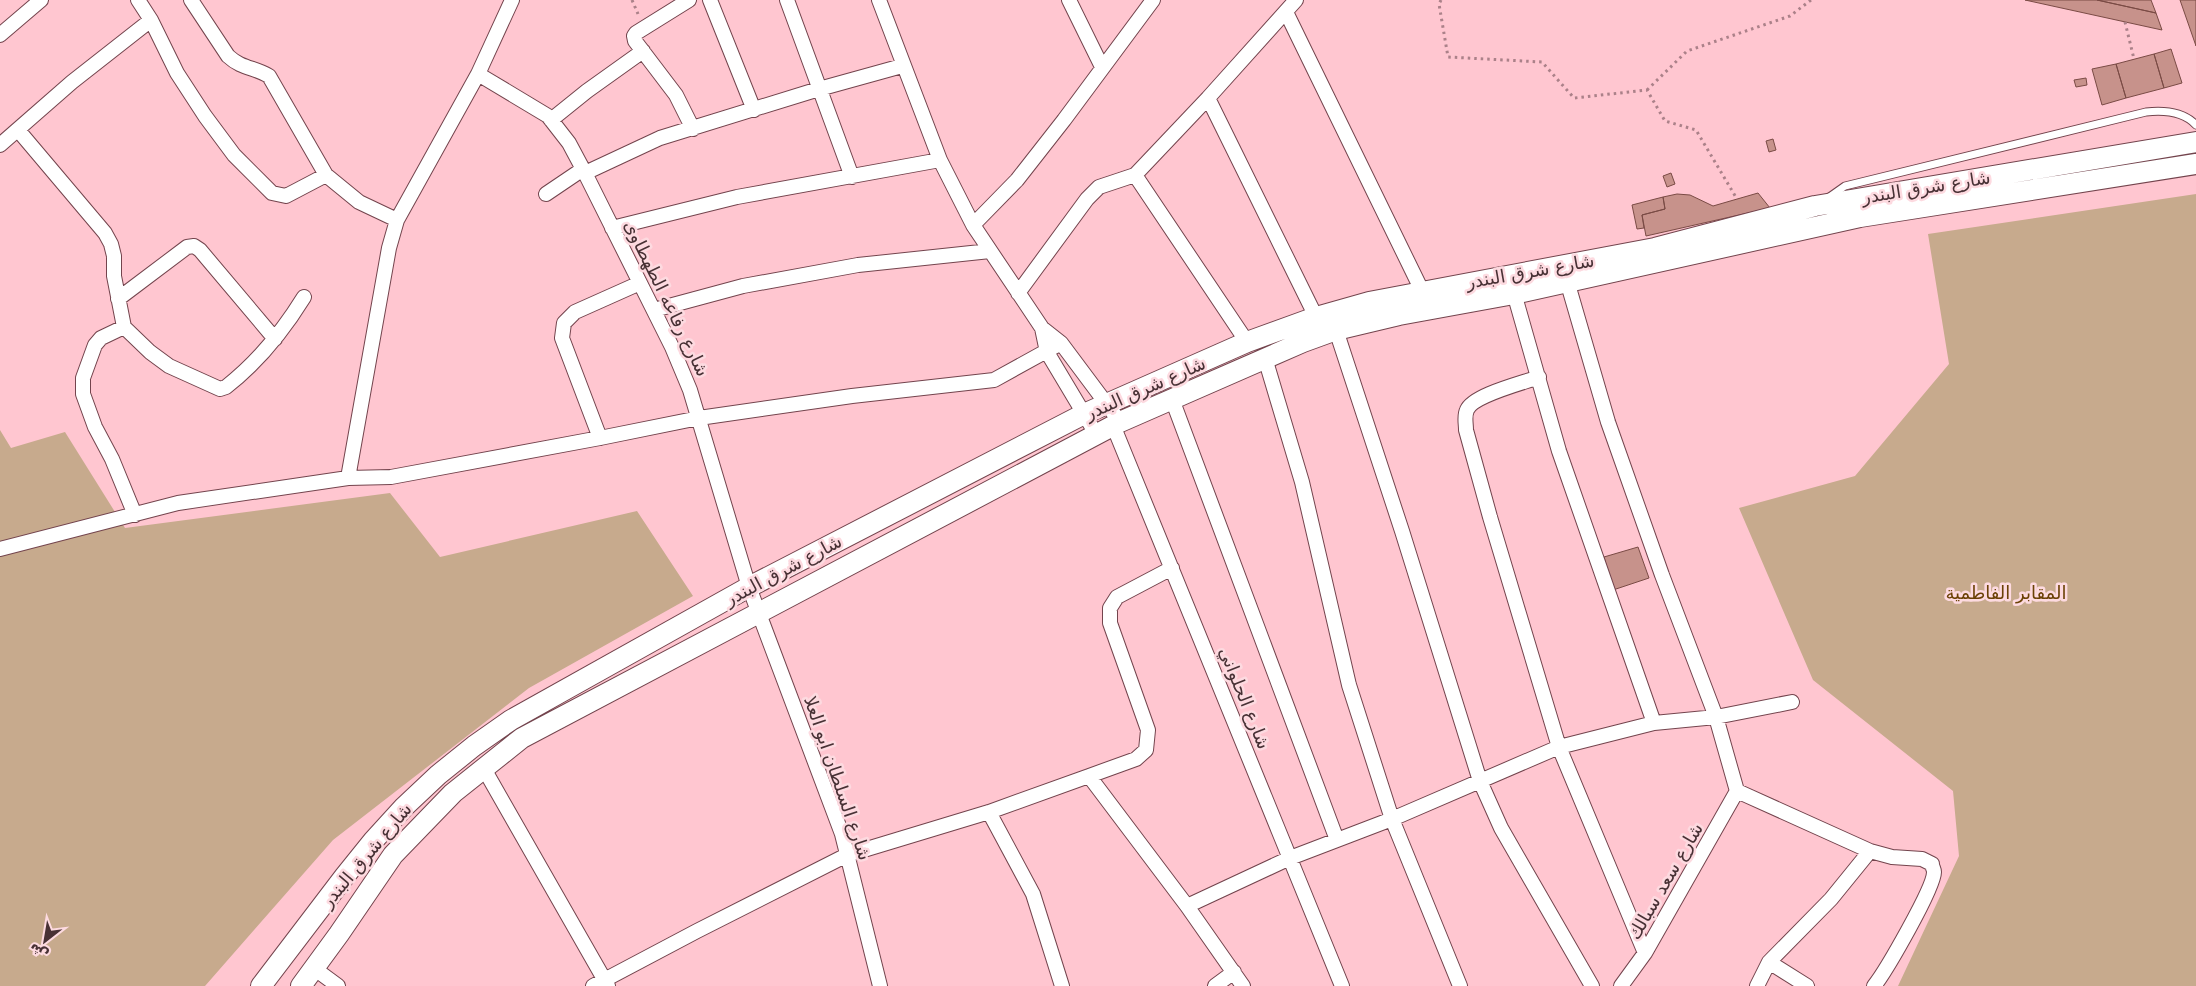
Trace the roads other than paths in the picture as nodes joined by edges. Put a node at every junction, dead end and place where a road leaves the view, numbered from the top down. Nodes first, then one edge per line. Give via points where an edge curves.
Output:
1 (39, 0) edge
2 (191, 0) edge
3 (512, 0) edge
4 (689, 0) edge
5 (710, 0) edge
6 (787, 0) edge
7 (879, 0) edge
8 (1069, 0) edge
9 (1152, 0) edge
10 (1296, 0) edge
11 (147, 7) edge
12 (1286, 12) junction
13 (0, 35) edge
14 (643, 51) junction
15 (902, 66) junction
16 (1102, 67) junction
17 (478, 74) junction
18 (819, 88) junction
19 (1208, 98) junction
20 (754, 110) junction
21 (551, 120) junction
22 (2196, 125) edge
23 (693, 129) junction
24 (18, 130) junction
25 (2196, 142) edge
26 (0, 144) edge
27 (940, 160) junction
28 (2196, 164) edge
29 (584, 171) junction
30 (326, 175) junction
31 (1136, 175) junction
32 (852, 177) junction
33 (546, 194) dead end
34 (1815, 206) junction
35 (1858, 208) junction
36 (397, 220) junction
37 (973, 225) junction
38 (1776, 226) junction
39 (612, 228) junction
40 (990, 251) junction
41 (1565, 274) junction
42 (640, 283) junction
43 (1511, 284) junction
44 (1422, 291) junction
45 (1018, 293) junction
46 (304, 296) dead end
47 (118, 299) junction
48 (1431, 309) junction
49 (654, 310) junction
50 (1316, 317) junction
51 (124, 327) junction
52 (1042, 328) junction
53 (1336, 330) junction
54 (275, 340) junction
55 (1246, 342) junction
56 (1061, 343) junction
57 (1047, 352) junction
58 (1265, 358) junction
59 (1539, 377) junction
60 (1172, 399) junction
61 (1107, 404) junction
62 (1084, 414) junction
63 (699, 418) junction
64 (1109, 427) junction
65 (600, 438) junction
66 (348, 478) junction
67 (136, 515) junction
68 (0, 550) edge
69 (1172, 568) junction
70 (749, 587) junction
71 (758, 611) junction
72 (1792, 702) dead end
73 (1716, 717) junction
74 (1654, 723) junction
75 (1559, 747) junction
76 (483, 767) junction
77 (1089, 776) junction
78 (1480, 781) junction
79 (1737, 792) junction
80 (988, 812) junction
81 (1392, 819) junction
82 (1337, 840) junction
83 (1870, 851) junction
84 (847, 855) junction
85 (1290, 858) junction
86 (1187, 906) junction
87 (314, 919) junction
88 (340, 934) junction
89 (291, 948) junction
90 (1645, 953) junction
91 (1769, 962) junction
92 (315, 969) junction
93 (1234, 972) junction
94 (602, 984) edge
95 (261, 986) edge
96 (300, 986) edge
97 (338, 986) edge
98 (880, 986) edge
99 (1062, 986) edge
100 (1215, 986) edge
101 (1243, 986) edge
102 (1342, 986) edge
103 (1460, 986) edge
104 (1592, 986) edge
105 (1621, 986) edge
106 (1757, 986) edge
107 (1807, 986) edge
108 (1874, 986) edge

1 - 13 street
2 - 30 street via 228,56 236,63 269,76
3 - 17 street
4 - 14 street via 636,33 635,41
5 - 20 street
6 - 18 street
7 - 15 street
8 - 16 street
9 - 16 street
10 - 12 street
11 - 24 street via 72,82
11 - 30 street via 177,73 205,116 234,155 272,194 286,196
12 - 19 street
12 - 44 street
14 - 21 street
14 - 23 street via 676,95
15 - 18 street
15 - 27 street
16 - 37 street via 1017,180
17 - 21 street, شارع رفاعه الطهطاوى
17 - 36 street
18 - 20 street
18 - 32 street
19 - 31 street
19 - 50 street
20 - 23 street
21 - 29 street, شارع رفاعه الطهطاوى via 569,143
22 - 34 lane via 2192,120 2167,110 2146,112 1845,186
23 - 29 street via 660,138
24 - 26 street
24 - 47 street via 105,233 114,256
25 - 35 main road, شارع شرق البندر
27 - 32 street
27 - 37 street
28 - 35 main road, شارع شرق البندر
29 - 33 street
29 - 39 street, شارع رفاعه الطهطاوى
30 - 36 street via 359,202
31 - 45 street via 1099,187 1086,199
31 - 55 street
32 - 39 street via 737,197
34 - 35 main road, شارع شرق البندر
34 - 38 main road, شارع شرق البندر
35 - 38 main road, شارع شرق البندر
36 - 66 street via 389,248
37 - 40 street
38 - 41 main road, شارع شرق البندر
39 - 42 street, شارع رفاعه الطهطاوى
40 - 45 street
40 - 49 street via 858,265 742,286
41 - 43 main road, شارع شرق البندر
41 - 73 street via 1608,422
42 - 49 street, شارع رفاعه الطهطاوى
42 - 65 street via 575,312 564,323 562,338
43 - 44 main road, شارع شرق البندر
43 - 48 main road, شارع شرق البندر
43 - 59 street
44 - 48 street
44 - 50 main road, شارع شرق البندر
45 - 52 street
46 - 54 street
47 - 51 street
47 - 54 street via 187,247 194,246
48 - 53 main road, شارع شرق البندر
49 - 63 street, شارع رفاعه الطهطاوى
50 - 55 main road, شارع شرق البندر
51 - 54 street via 169,366 220,389 233,381
51 - 67 street via 101,338 95,345 83,378 83,394 95,428
52 - 56 street
52 - 57 street
53 - 58 main road, شارع شرق البندر
53 - 78 street
55 - 61 main road, شارع شرق البندر
56 - 57 street
56 - 61 street
57 - 62 street
57 - 63 street via 994,380
58 - 60 main road, شارع شرق البندر
58 - 81 street via 1302,482 1349,685
59 - 74 street via 1559,451
59 - 75 street via 1485,396 1467,408 1464,416 1490,517
60 - 64 main road, شارع شرق البندر
60 - 82 street
61 - 62 main road, شارع شرق البندر
61 - 64 street
62 - 64 street
62 - 70 main road, شارع شرق البندر
63 - 65 street
63 - 70 street, شارع رفاعه الطهطاوى
64 - 69 street, شارع الحلواني
64 - 71 main road, شارع شرق البندر
65 - 66 street via 391,477
66 - 67 street via 178,503
67 - 68 street
69 - 77 street via 1117,597 1110,608 1110,623 1148,730 1146,750 1136,759
69 - 85 street, شارع الحلواني
70 - 71 street, شارع السلطان ابو العلا
70 - 87 main road, شارع شرق البندر via 511,720 474,746 438,775 379,834
71 - 76 main road, شارع شرق البندر via 522,738
71 - 84 street, شارع السلطان ابو العلا
72 - 73 street
73 - 74 street
73 - 79 street
74 - 75 street
75 - 78 street
75 - 90 street
76 - 88 main road, شارع شرق البندر via 392,855
76 - 94 street
77 - 80 street
77 - 86 street
78 - 81 street
78 - 104 street via 1502,828
79 - 83 street
79 - 90 street, شارع سعد سبالك
80 - 84 street
80 - 99 street via 1033,894
81 - 82 street
81 - 103 street
82 - 85 street
83 - 91 street via 1831,899
83 - 108 street via 1892,857 1922,859 1932,864 1934,873 1913,920
84 - 94 street via 697,931
84 - 98 street, شارع السلطان ابو العلا
85 - 86 street
85 - 102 street, شارع الحلواني
86 - 93 street
87 - 88 main road via 327,920
87 - 89 main road, شارع شرق البندر
88 - 92 main road, شارع شرق البندر
89 - 92 main road via 298,959
89 - 95 main road, شارع شرق البندر
90 - 105 street, شارع سعد سبالك
91 - 106 street
91 - 107 street
92 - 96 main road, شارع شرق البندر
92 - 97 street
93 - 100 street
93 - 101 street

